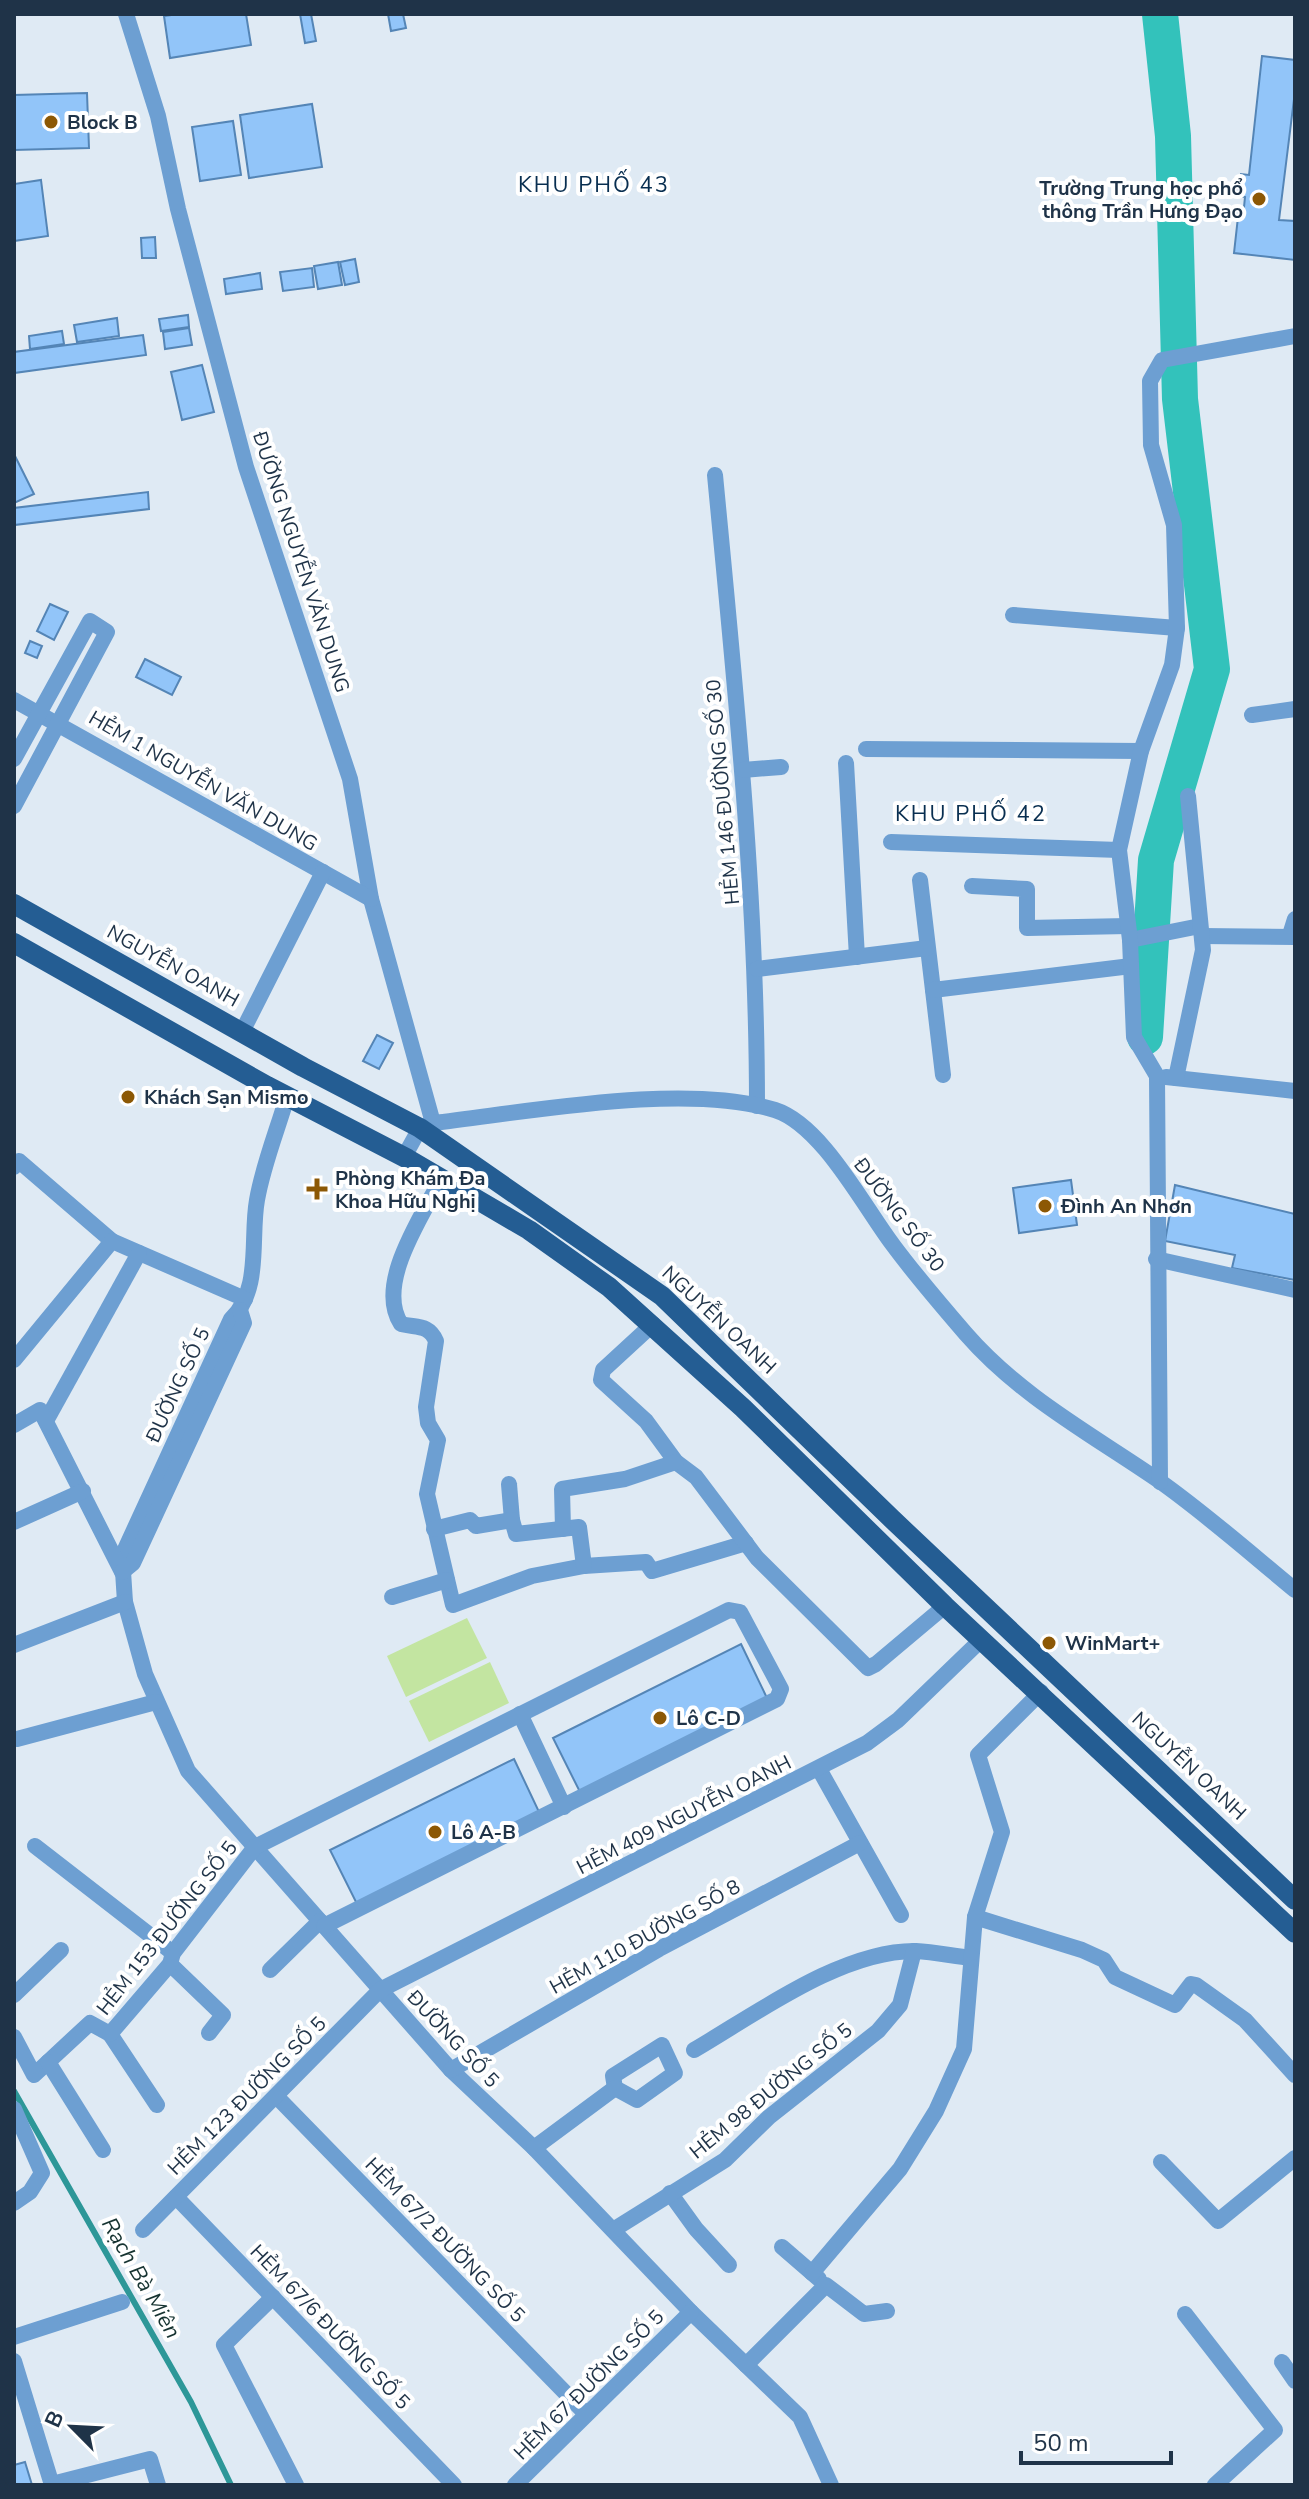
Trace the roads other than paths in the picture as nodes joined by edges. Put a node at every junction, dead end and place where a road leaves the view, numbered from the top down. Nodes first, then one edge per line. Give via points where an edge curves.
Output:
1 (126, 14) edge
2 (1295, 336) edge
3 (715, 475) dead end
4 (1013, 615) dead end
5 (1177, 628) junction
6 (14, 700) edge
7 (1295, 709) edge
8 (39, 712) junction
9 (1252, 715) dead end
10 (58, 722) junction
11 (866, 749) dead end
12 (1141, 751) junction
13 (14, 759) edge
14 (846, 763) dead end
15 (781, 767) dead end
16 (743, 770) junction
17 (1188, 796) dead end
18 (14, 806) edge
19 (891, 842) dead end
20 (1119, 850) junction
21 (323, 872) junction
22 (920, 880) dead end
23 (972, 886) dead end
24 (371, 899) junction
25 (14, 904) edge
26 (1293, 930) edge
27 (1201, 931) junction
28 (1133, 935) junction
29 (14, 943) edge
30 (927, 948) junction
31 (857, 957) junction
32 (1131, 966) junction
33 (757, 969) junction
34 (933, 990) junction
35 (242, 1032) junction
36 (303, 1067) junction
37 (943, 1075) dead end
38 (1157, 1076) junction
39 (1176, 1078) junction
40 (1295, 1091) edge
41 (287, 1097) junction
42 (757, 1106) junction
43 (426, 1125) junction
44 (404, 1157) junction
45 (14, 1167) edge
46 (441, 1179) junction
47 (112, 1241) junction
48 (139, 1253) junction
49 (1156, 1259) junction
50 (1295, 1290) edge
51 (243, 1304) junction
52 (653, 1324) junction
53 (14, 1360) edge
54 (46, 1421) junction
55 (14, 1425) edge
56 (676, 1462) junction
57 (1160, 1482) junction
58 (509, 1484) dead end
59 (83, 1491) junction
60 (512, 1520) junction
61 (14, 1522) edge
62 (434, 1529) junction
63 (563, 1529) junction
64 (746, 1543) junction
65 (584, 1566) junction
66 (122, 1572) junction
67 (447, 1580) junction
68 (1295, 1590) edge
69 (392, 1597) dead end
70 (125, 1602) junction
71 (945, 1606) junction
72 (981, 1640) junction
73 (14, 1645) edge
74 (1041, 1692) junction
75 (156, 1702) junction
76 (520, 1714) junction
77 (15, 1736) edge
78 (819, 1769) junction
79 (564, 1807) junction
80 (860, 1843) junction
81 (35, 1846) dead end
82 (255, 1847) junction
83 (1295, 1900) edge
84 (901, 1915) dead end
85 (975, 1917) junction
86 (322, 1923) junction
87 (1295, 1933) edge
88 (61, 1950) dead end
89 (914, 1951) junction
90 (971, 1958) junction
91 (172, 1959) junction
92 (270, 1970) dead end
93 (380, 1990) junction
94 (14, 1995) edge
95 (209, 2033) dead end
96 (110, 2034) junction
97 (14, 2037) edge
98 (694, 2050) dead end
99 (48, 2062) junction
100 (451, 2070) junction
101 (1295, 2075) edge
102 (615, 2088) dead end
103 (276, 2096) junction
104 (157, 2105) dead end
105 (14, 2109) edge
106 (534, 2148) junction
107 (103, 2150) dead end
108 (1294, 2161) edge
109 (1161, 2162) dead end
110 (670, 2193) junction
111 (176, 2197) junction
112 (14, 2203) edge
113 (143, 2230) dead end
114 (613, 2230) junction
115 (782, 2247) dead end
116 (729, 2265) dead end
117 (812, 2273) junction
118 (826, 2285) junction
119 (273, 2297) junction
120 (122, 2302) dead end
121 (887, 2311) dead end
122 (691, 2312) junction
123 (1185, 2314) dead end
124 (14, 2337) edge
125 (14, 2361) edge
126 (1282, 2362) dead end
127 (746, 2365) junction
128 (1295, 2381) edge
129 (585, 2413) junction
130 (525, 2482) edge
131 (52, 2484) edge
132 (158, 2485) edge
133 (296, 2485) edge
134 (454, 2485) edge
135 (831, 2485) edge
136 (1215, 2485) edge

1 - 24 street, ĐƯỜNG NGUYỄN VĂN DUNG via 158,116 246,467 350,779
2 - 5 street via 1162,360 1150,381 1151,445 1174,525
3 - 16 street, HẺM 146 ĐƯỜNG SỐ 30
4 - 5 street
5 - 12 street via 1172,665
6 - 8 street, HẺM 1 NGUYỄN VĂN DUNG
7 - 9 street
8 - 10 street, HẺM 1 NGUYỄN VĂN DUNG
8 - 10 street via 90,621 107,632
8 - 13 street
10 - 18 street
10 - 21 street, HẺM 1 NGUYỄN VĂN DUNG
11 - 12 street
12 - 20 street
14 - 31 street
15 - 16 street
16 - 33 street, HẺM 146 ĐƯỜNG SỐ 30
17 - 27 street
19 - 20 street
20 - 28 street
21 - 24 street, HẺM 1 NGUYỄN VĂN DUNG
21 - 35 street
22 - 30 street
23 - 28 street via 1027,889 1027,928
24 - 43 street, ĐƯỜNG NGUYỄN VĂN DUNG
25 - 35 main road, NGUYỄN OANH
26 - 27 street
27 - 28 street
27 - 39 street via 1203,950
28 - 32 street
29 - 41 main road
30 - 31 street
30 - 34 street
31 - 33 street
32 - 34 street
32 - 38 street via 1134,1037
33 - 42 street, HẺM 146 ĐƯỜNG SỐ 30
34 - 37 street
35 - 36 main road, NGUYỄN OANH
36 - 41 main road
36 - 43 main road, NGUYỄN OANH
38 - 39 street
38 - 49 street
39 - 40 street
41 - 44 main road
41 - 51 street, ĐƯỜNG SỐ 5 via 257,1199 249,1291
42 - 43 street, ĐƯỜNG SỐ 30 via 726,1098 612,1103
42 - 57 street, ĐƯỜNG SỐ 30 via 795,1120 830,1157 893,1246 968,1337 1047,1408
43 - 44 street
43 - 83 main road, NGUYỄN OANH via 662,1296
44 - 46 main road
45 - 47 street via 19,1161
46 - 52 main road via 529,1230
46 - 62 street via 395,1273 392,1293 399,1321 423,1327 436,1341 426,1407 438,1440 427,1494
47 - 48 street
47 - 53 street
48 - 51 street
48 - 54 street
49 - 50 street
49 - 57 street
51 - 66 street, ĐƯỜNG SỐ 5 via 244,1323 133,1563
52 - 56 street via 603,1370 601,1380 646,1421
52 - 71 main road
54 - 55 street via 40,1410
54 - 59 street
56 - 63 street via 625,1479 562,1489
56 - 64 street via 696,1477
57 - 68 street, ĐƯỜNG SỐ 30
58 - 60 street
59 - 61 street
59 - 66 street
60 - 62 street via 476,1526 470,1520
60 - 63 street via 516,1534
62 - 67 street
63 - 65 street via 580,1527
64 - 65 street via 652,1571 646,1562
64 - 71 street via 868,1668
65 - 67 street via 532,1576 455,1606
66 - 70 street, ĐƯỜNG SỐ 5
67 - 69 street
70 - 73 street
70 - 75 street, ĐƯỜNG SỐ 5
71 - 72 main road
72 - 74 main road
72 - 78 street, HẺM 409 NGUYỄN OANH via 898,1720
74 - 85 street via 978,1755 1002,1832
74 - 87 main road
75 - 77 street
75 - 82 street, ĐƯỜNG SỐ 5 via 188,1771
76 - 79 street
76 - 79 street via 729,1610 740,1612 781,1689 777,1699
76 - 82 street
78 - 80 street
78 - 93 street, HẺM 409 NGUYỄN OANH
79 - 86 street
80 - 84 street
80 - 100 street, HẺM 110 ĐƯỜNG SỐ 8 via 659,1949
81 - 91 street
82 - 86 street, ĐƯỜNG SỐ 5
82 - 91 street, HẺM 153 ĐƯỜNG SỐ 5
85 - 90 street
85 - 101 street via 1082,1950 1104,1960 1115,1977 1175,2005 1191,1984 1196,1985 1245,2020
86 - 92 street
86 - 93 street, ĐƯỜNG SỐ 5
88 - 94 street
89 - 90 street
89 - 98 street via 832,1972
89 - 110 street, HẺM 98 ĐƯỜNG SỐ 5 via 900,2005 878,2031 769,2117 725,2160
90 - 117 street via 964,2049 936,2111 900,2169
91 - 95 street via 223,2015
91 - 96 street, HẺM 153 ĐƯỜNG SỐ 5
93 - 100 street, ĐƯỜNG SỐ 5
93 - 103 street, HẺM 123 ĐƯỜNG SỐ 5
96 - 99 street, HẺM 153 ĐƯỜNG SỐ 5 via 90,2023
96 - 104 street
97 - 99 street via 34,2075
99 - 107 street
100 - 106 street, ĐƯỜNG SỐ 5
102 - 106 street
103 - 111 street, HẺM 123 ĐƯỜNG SỐ 5
103 - 129 street, HẺM 67/2 ĐƯỜNG SỐ 5
105 - 112 street via 42,2173 30,2192
106 - 114 street, ĐƯỜNG SỐ 5
108 - 109 street via 1218,2221
110 - 114 street, HẺM 98 ĐƯỜNG SỐ 5
110 - 116 street
111 - 113 street, HẺM 123 ĐƯỜNG SỐ 5
111 - 119 street, HẺM 67/6 ĐƯỜNG SỐ 5
114 - 122 street, ĐƯỜNG SỐ 5
115 - 117 street
117 - 118 street
118 - 121 street via 864,2314
118 - 127 street
119 - 133 street via 224,2345
119 - 134 street, HẺM 67/6 ĐƯỜNG SỐ 5
120 - 124 street
122 - 127 street, ĐƯỜNG SỐ 5
122 - 129 street, HẺM 67 ĐƯỜNG SỐ 5
123 - 136 street via 1275,2430
125 - 131 street
126 - 128 street
127 - 135 street, ĐƯỜNG SỐ 5 via 800,2417
129 - 130 street, HẺM 67 ĐƯỜNG SỐ 5
131 - 132 street via 150,2459

